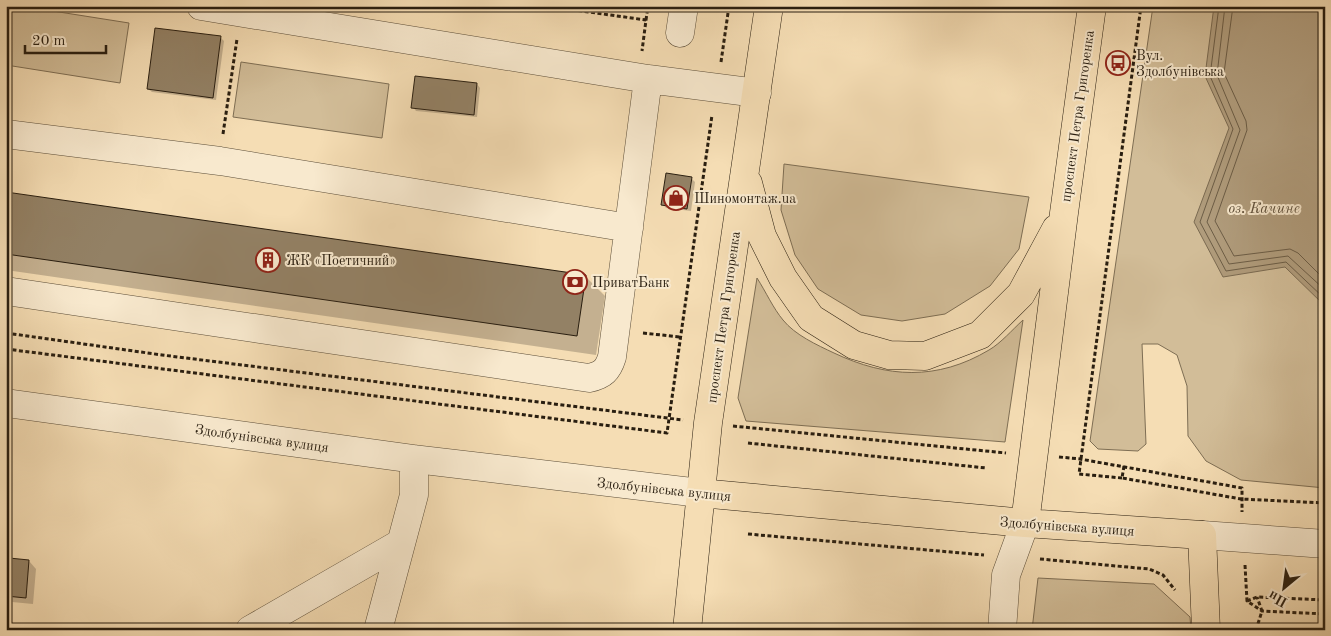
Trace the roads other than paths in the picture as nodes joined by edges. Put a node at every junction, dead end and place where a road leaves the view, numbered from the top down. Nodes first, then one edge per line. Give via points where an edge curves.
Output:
1 (201, 6) edge
2 (684, 6) edge
3 (769, 6) edge
4 (1092, 6) edge
5 (680, 33) dead end
6 (645, 69) junction
7 (757, 93) junction
8 (6, 134) edge
9 (745, 172) junction
10 (1064, 213) junction
11 (628, 228) junction
12 (6, 291) edge
13 (6, 403) edge
14 (414, 459) junction
15 (700, 493) junction
16 (1025, 523) junction
17 (1202, 536) junction
18 (401, 543) junction
19 (1325, 544) edge
20 (250, 630) edge
21 (378, 630) edge
22 (687, 630) edge
23 (1002, 630) edge
24 (1206, 630) edge

1 - 6 street
2 - 5 street
3 - 7 main road, проспект Петра Григоренка
4 - 10 main road, проспект Петра Григоренка
6 - 7 street via 716,88
6 - 11 street
7 - 9 main road, проспект Петра Григоренка
8 - 11 street via 220,161
9 - 10 main road via 762,236 782,278 811,318 854,345 888,355 925,356 980,334 1022,294
9 - 15 main road, проспект Петра Григоренка
10 - 16 main road, проспект Петра Григоренка
11 - 12 street via 609,368 600,376 589,378
13 - 14 street, Здолбунівська вулиця
14 - 15 street, Здолбунівська вулиця
14 - 18 street via 414,495
15 - 16 main road, Здолбунівська вулиця
15 - 22 main road, проспект Петра Григоренка
16 - 17 main road, Здолбунівська вулиця
16 - 23 street via 1006,575
17 - 19 street, Здолбунівська вулиця
17 - 24 main road
18 - 20 street
18 - 21 street

